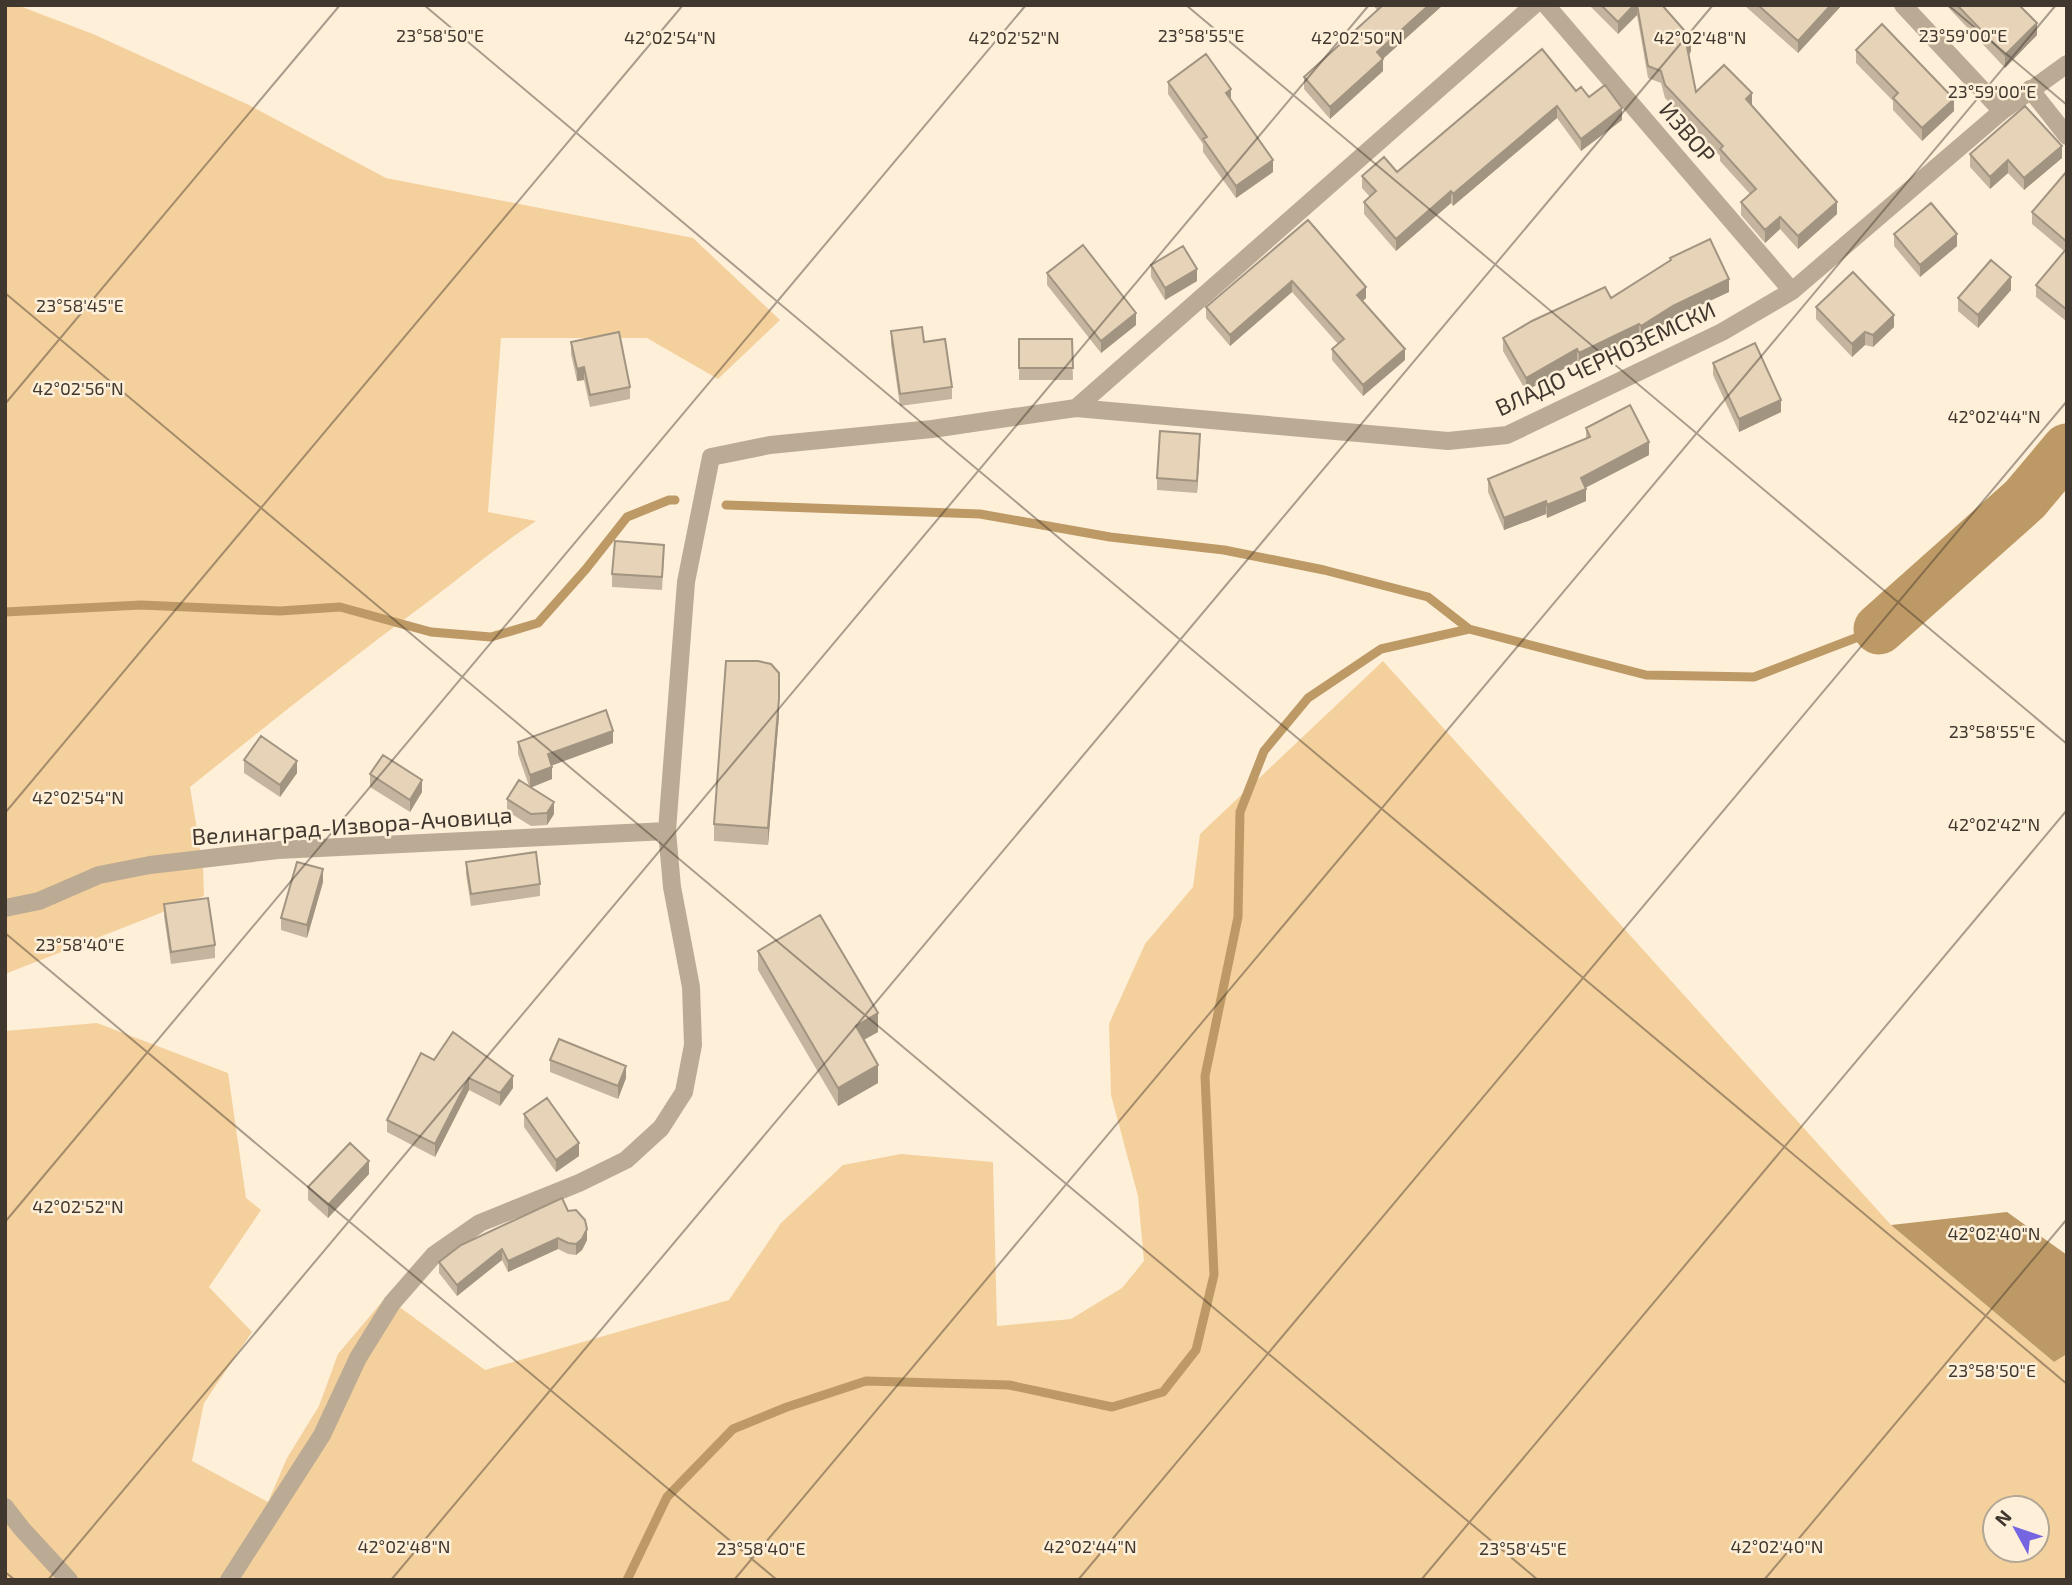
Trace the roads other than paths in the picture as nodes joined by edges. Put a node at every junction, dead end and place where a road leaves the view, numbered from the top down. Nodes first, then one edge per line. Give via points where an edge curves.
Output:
1 (1534, 5) edge
2 (1546, 5) edge
3 (1903, 5) edge
4 (2067, 64) edge
5 (2030, 89) junction
6 (2002, 111) junction
7 (2067, 136) edge
8 (1792, 291) junction
9 (1076, 408) junction
10 (667, 831) junction
11 (5, 908) edge
12 (5, 1507) edge
13 (69, 1580) edge
14 (229, 1580) edge

1 - 9 street
2 - 8 street, ИЗВОР
3 - 6 street
4 - 5 street, ВЛАДО ЧЕРНОЗЕМСКИ
5 - 6 street, ВЛАДО ЧЕРНОЗЕМСКИ
5 - 7 street
6 - 8 street, ВЛАДО ЧЕРНОЗЕМСКИ
8 - 9 street, ВЛАДО ЧЕРНОЗЕМСКИ via 1722,332 1507,435 1448,441
9 - 10 street, ВЛАДО ЧЕРНОЗЕМСКИ via 932,429 770,445 711,457 686,582
10 - 11 street, Велинаград-Извора-Ачовица via 278,850 99,874 39,901
10 - 14 street via 691,987 694,1045 684,1092 661,1128 626,1160 480,1223 434,1255 392,1303 358,1358 322,1435
12 - 13 street

